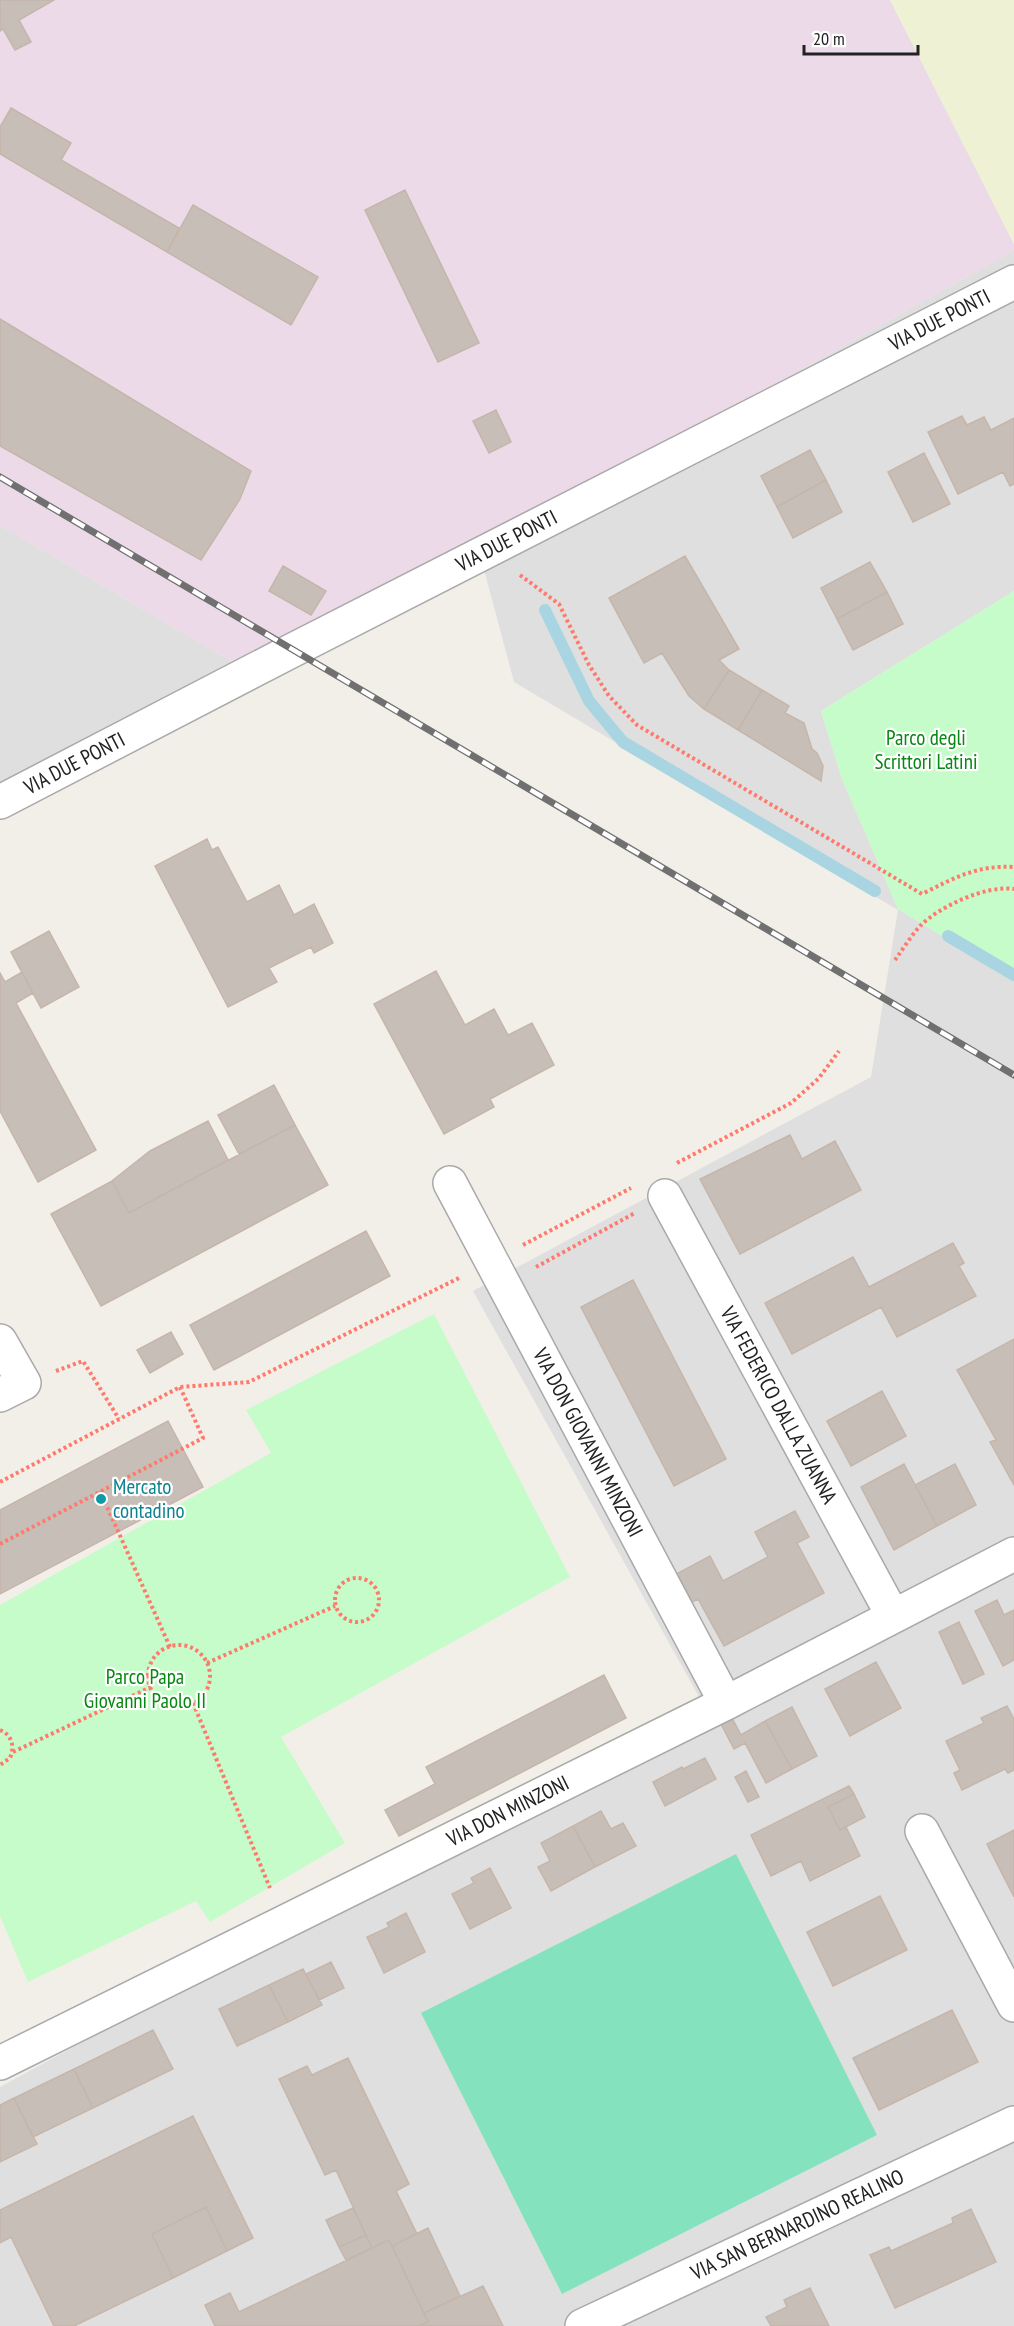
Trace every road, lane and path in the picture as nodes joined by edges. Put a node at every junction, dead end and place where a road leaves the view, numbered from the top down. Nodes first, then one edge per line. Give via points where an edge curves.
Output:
1 (1014, 282) edge
2 (498, 547) junction
3 (0, 802) edge
4 (1014, 867) edge
5 (1014, 889) edge
6 (895, 960) dead end
7 (450, 1183) dead end
8 (664, 1196) joint
9 (498, 1273) junction
10 (0, 1341) edge
11 (180, 1387) junction
12 (12, 1389) edge
13 (119, 1419) junction
14 (0, 1482) edge
15 (100, 1491) junction
16 (0, 1544) edge
17 (1014, 1554) edge
18 (335, 1606) junction
19 (893, 1616) junction
20 (170, 1647) junction
21 (207, 1663) junction
22 (151, 1687) junction
23 (193, 1703) junction
24 (726, 1703) junction
25 (0, 1730) edge
26 (13, 1752) junction
27 (0, 1766) edge
28 (922, 1831) dead end
29 (285, 1922) junction
30 (1014, 2005) edge
31 (0, 2063) edge
32 (1014, 2123) edge
33 (582, 2326) edge

1 - 2 street, VIA DUE PONTI
2 - 3 street, VIA DUE PONTI
2 - 4 path via 507,565 559,604 589,665 609,696 637,725 922,894 962,874 993,866
5 - 6 path via 961,898 921,925
7 - 9 street, VIA DON GIOVANNI MINZONI
8 - 9 path
8 - 19 street, VIA FEDERICO DALLA ZUANNA
9 - 11 path via 249,1382
9 - 24 street, VIA DON GIOVANNI MINZONI
10 - 12 street
11 - 13 path
11 - 15 path via 203,1437
12 - 13 path via 82,1361
13 - 14 path
15 - 16 path
15 - 20 path
17 - 19 street, VIA DON MINZONI
18 - 18 path via 338,1586 351,1578 372,1583 379,1597 375,1612 363,1621 343,1618
18 - 21 path
19 - 24 street, VIA DON MINZONI
20 - 21 path via 190,1647
20 - 22 path via 154,1658 149,1667
21 - 23 path via 207,1689
22 - 23 path via 155,1696 172,1706
22 - 26 path
23 - 29 path
24 - 29 street, VIA DON MINZONI
25 - 26 path via 11,1740
26 - 27 path
28 - 30 street
29 - 31 street, VIA DON MINZONI
32 - 33 street, VIA SAN BERNARDINO REALINO

